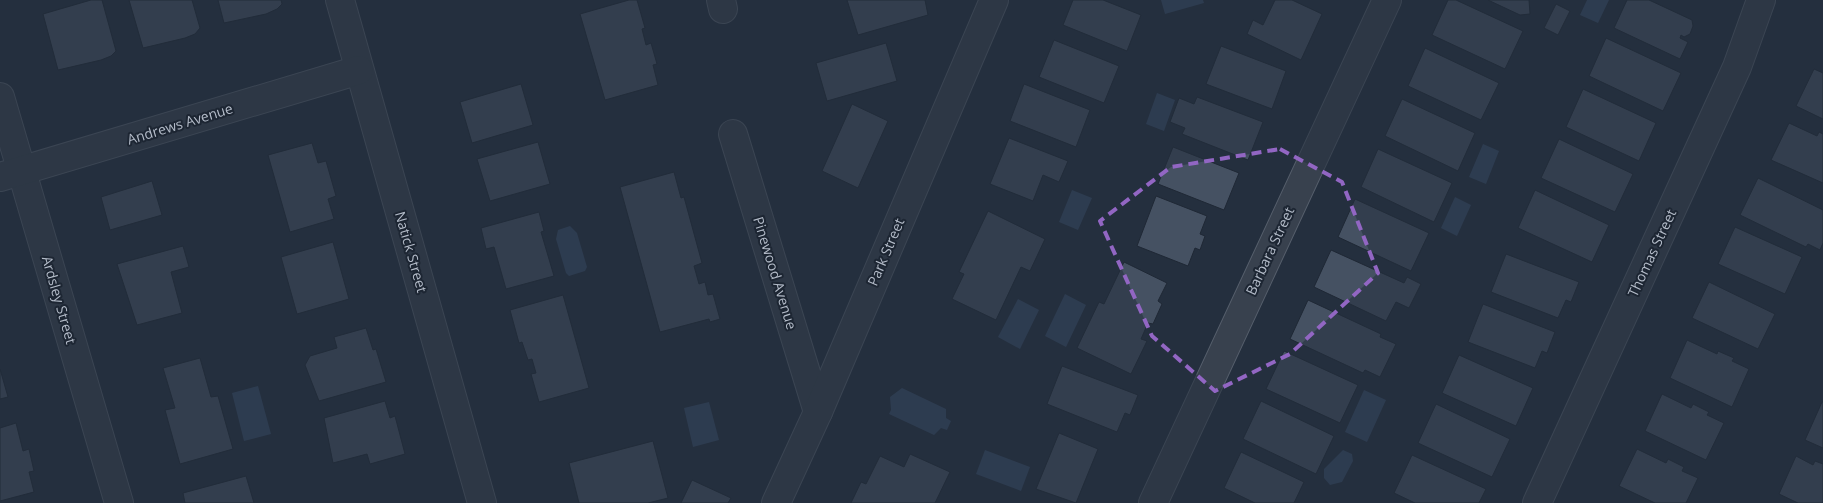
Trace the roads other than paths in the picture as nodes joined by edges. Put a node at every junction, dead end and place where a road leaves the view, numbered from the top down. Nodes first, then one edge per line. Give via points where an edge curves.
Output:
1 (340, 0) edge
2 (994, 0) edge
3 (1387, 0) edge
4 (1761, 0) edge
5 (359, 70) junction
6 (0, 97) edge
7 (733, 134) dead end
8 (11, 175) edge
9 (818, 412) junction
10 (119, 503) edge
11 (482, 503) edge
12 (776, 503) edge
13 (1153, 503) edge
14 (1536, 503) edge

1 - 5 street, Natick Street
2 - 9 street, Park Street
3 - 13 street, Barbara Street
4 - 14 street, Thomas Street via 1737,67
5 - 8 street, Andrews Avenue
5 - 11 street, Natick Street
6 - 8 street, Ardsley Street
7 - 9 street, Pinewood Avenue
8 - 10 street, Ardsley Street
9 - 12 street, Park Street

